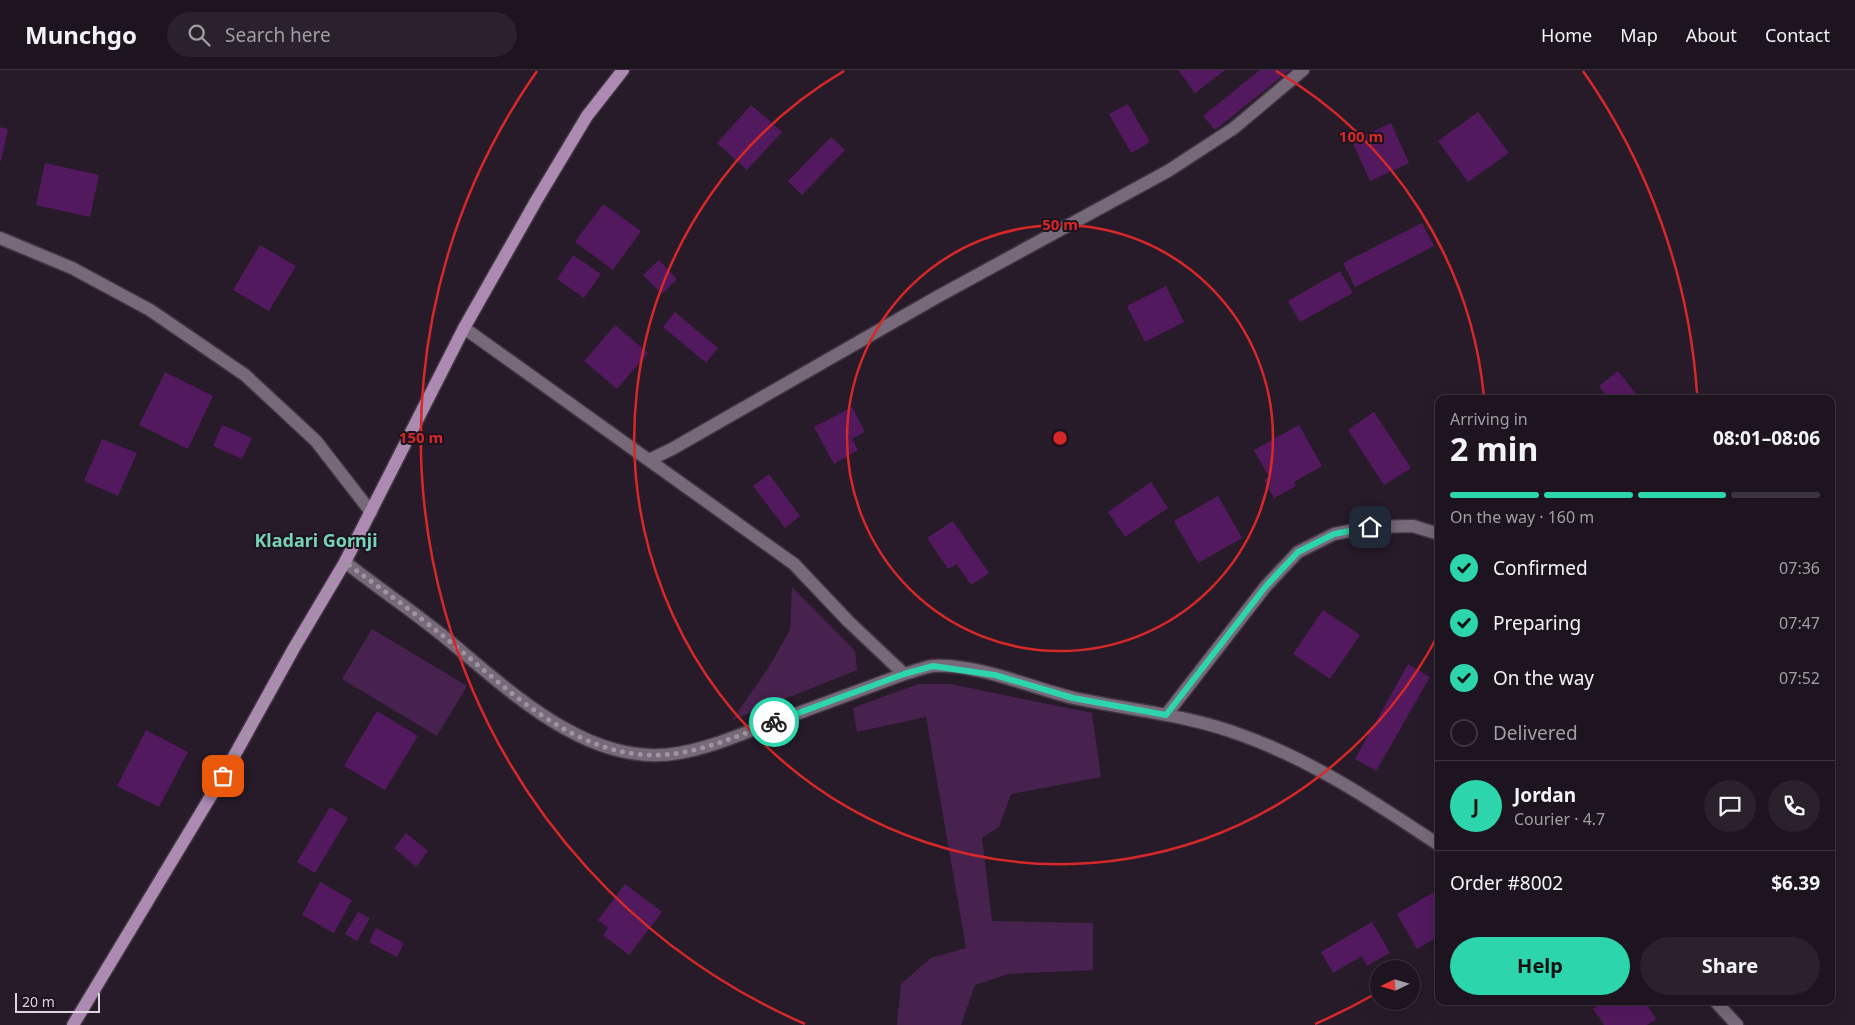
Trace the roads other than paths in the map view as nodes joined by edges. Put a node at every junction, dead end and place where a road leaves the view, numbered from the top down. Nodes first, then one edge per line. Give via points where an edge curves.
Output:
1 (623, 70) edge
2 (1302, 70) edge
3 (0, 238) edge
4 (464, 328) junction
5 (649, 460) junction
6 (371, 512) junction
7 (1435, 533) edge
8 (345, 562) junction
9 (904, 674) junction
10 (1166, 715) junction
11 (1435, 842) edge
12 (1719, 1005) edge
13 (72, 1025) edge
14 (1737, 1025) edge

1 - 4 main road via 572,140
2 - 5 street via 1234,128 1168,171 970,278
3 - 6 street via 72,268 150,310 245,376 316,440
4 - 5 street
4 - 6 main road
5 - 9 street via 794,564
6 - 8 main road
7 - 10 street via 1413,526 1370,527 1334,534 1298,552 1266,586
8 - 9 street via 441,634 504,687 562,728 608,748 649,755 678,754 720,742
8 - 13 main road via 223,776
9 - 10 street via 933,666 962,669 995,675 1073,698
10 - 11 street via 1243,735 1315,766
12 - 14 street

